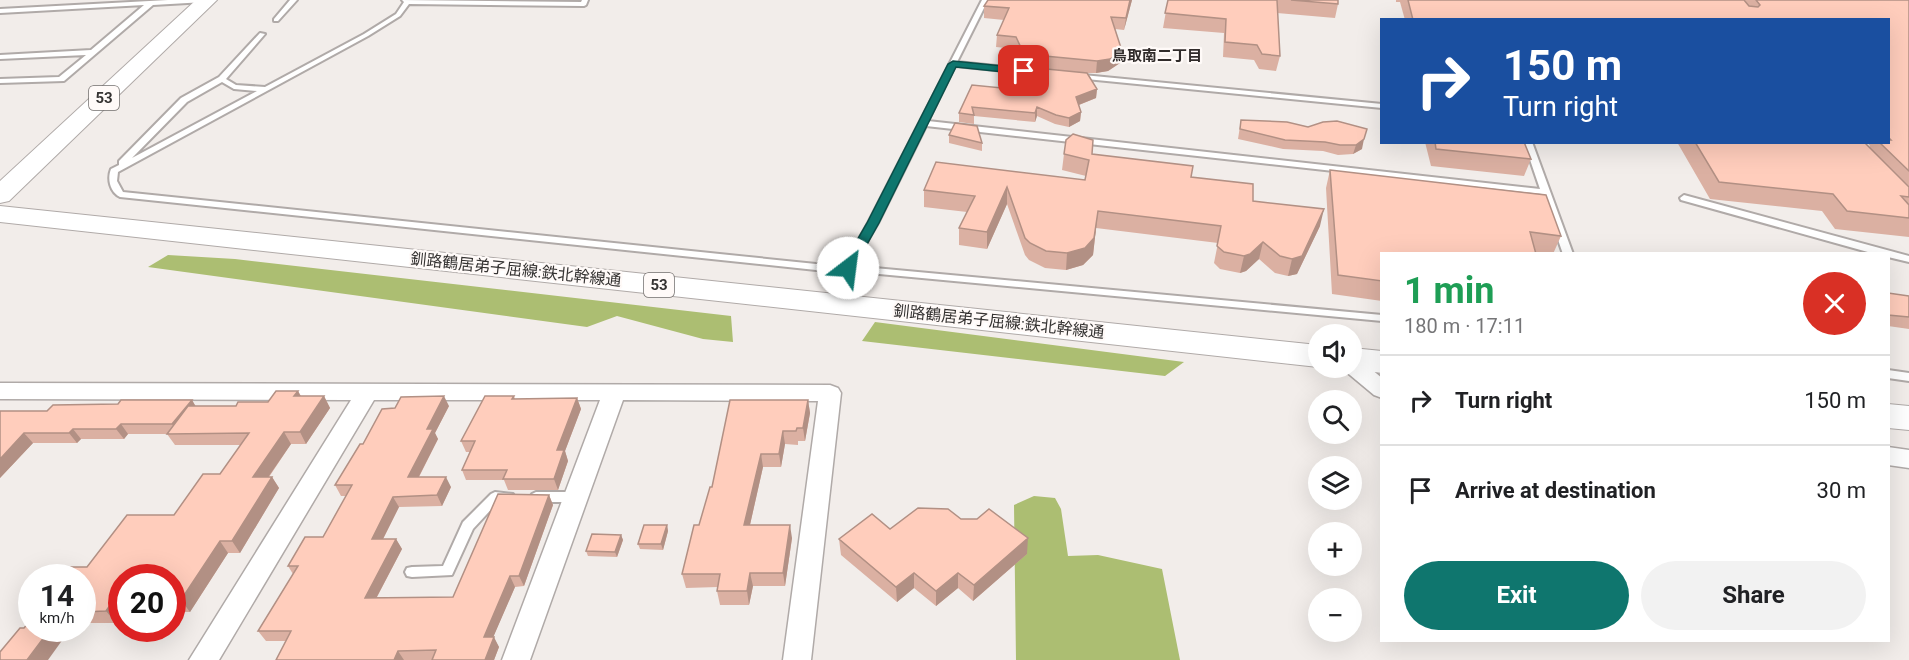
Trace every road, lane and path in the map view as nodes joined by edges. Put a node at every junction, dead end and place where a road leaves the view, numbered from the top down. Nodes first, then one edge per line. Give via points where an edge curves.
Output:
1 (71, 0) edge
2 (206, 0) edge
3 (294, 0) edge
4 (585, 0) edge
5 (985, 0) edge
6 (406, 1) edge
7 (151, 3) junction
8 (62, 8) junction
9 (0, 11) edge
10 (276, 20) dead end
11 (262, 34) dead end
12 (93, 52) junction
13 (0, 57) edge
14 (953, 64) junction
15 (1048, 74) edge
16 (1072, 76) edge
17 (222, 79) junction
18 (0, 81) edge
19 (267, 89) junction
20 (1380, 106) edge
21 (923, 123) junction
22 (1529, 144) edge
23 (114, 171) junction
24 (1547, 192) junction
25 (0, 195) edge
26 (1684, 198) dead end
27 (0, 214) edge
28 (1567, 252) edge
29 (1881, 252) edge
30 (1890, 254) edge
31 (1909, 259) edge
32 (848, 268) junction
33 (1380, 318) edge
34 (1308, 355) edge
35 (1362, 360) edge
36 (1380, 362) edge
37 (1362, 373) edge
38 (1890, 374) edge
39 (1909, 377) edge
40 (1380, 388) edge
41 (0, 391) edge
42 (368, 393) junction
43 (615, 393) junction
44 (1890, 416) edge
45 (1909, 418) edge
46 (1890, 456) edge
47 (1909, 459) edge
48 (576, 497) junction
49 (412, 572) dead end
50 (203, 660) edge
51 (516, 660) edge
52 (797, 660) edge

1 - 8 lane
2 - 7 lane
2 - 25 main road, 53
3 - 10 lane
4 - 6 lane via 584,4
5 - 14 lane
6 - 19 lane via 398,15
7 - 8 lane
7 - 12 lane
8 - 9 lane
11 - 17 lane
12 - 13 lane
12 - 18 lane via 61,79
14 - 15 lane
14 - 21 lane
16 - 20 lane
17 - 19 lane via 234,87
17 - 23 lane via 184,99
19 - 23 lane
21 - 24 lane
21 - 32 lane
22 - 24 lane
23 - 32 lane via 113,181 120,194
24 - 28 lane
26 - 29 lane
27 - 34 main road, 釧路鶴居弟子屈線:鉄北幹線通 / 53
30 - 31 lane
32 - 33 lane
35 - 36 main road
37 - 40 street
38 - 39 lane
41 - 42 street
42 - 43 street
42 - 50 street
43 - 48 street
43 - 52 street via 830,393
44 - 45 main road
46 - 47 street
48 - 49 lane via 495,497 468,526 447,571
48 - 51 street

